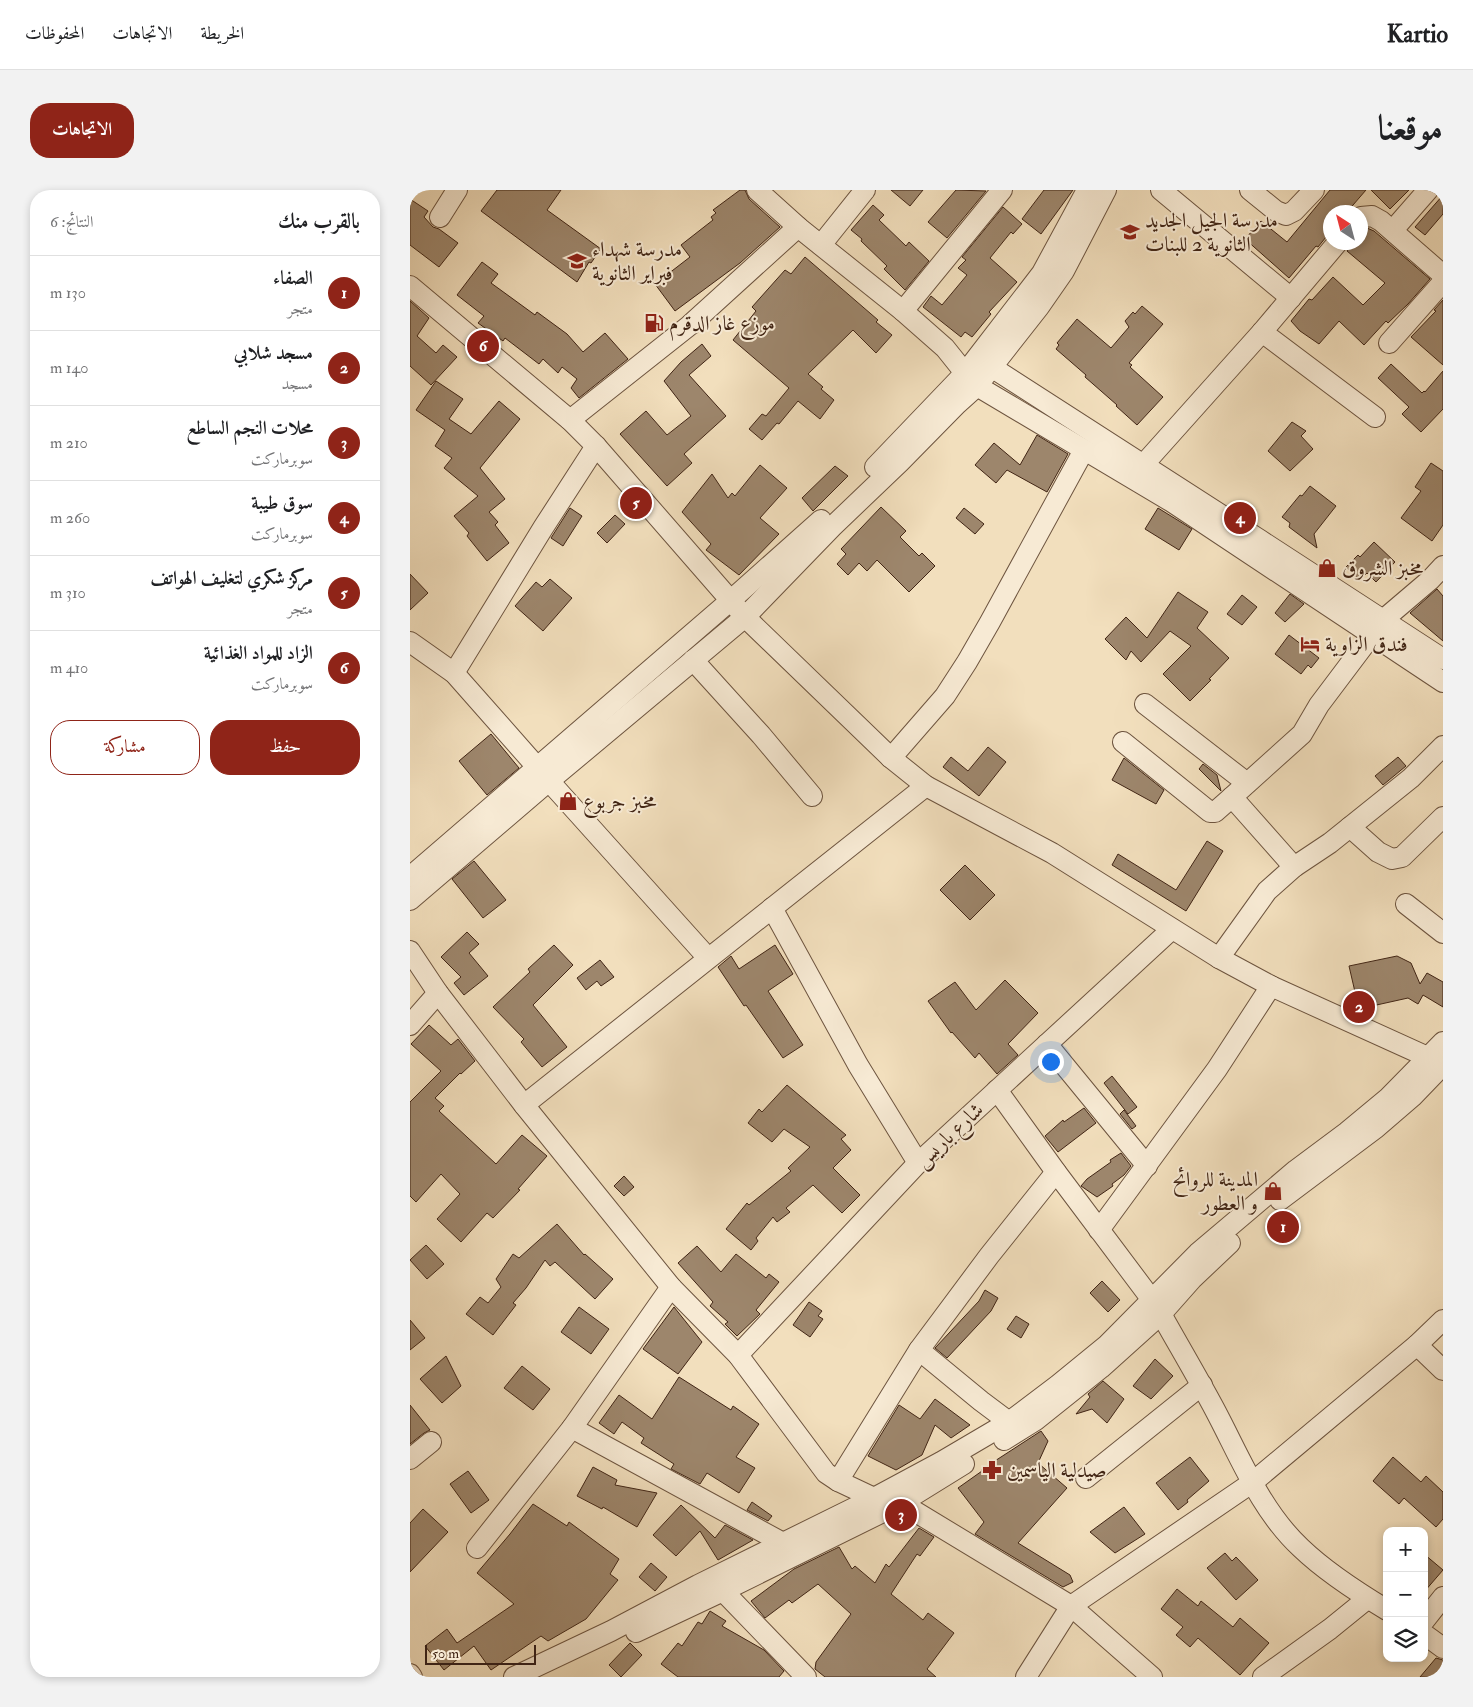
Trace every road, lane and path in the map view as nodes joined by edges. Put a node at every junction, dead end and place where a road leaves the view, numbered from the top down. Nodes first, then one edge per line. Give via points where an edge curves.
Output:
1 (457, 190) edge
2 (757, 190) edge
3 (865, 190) edge
4 (1002, 190) edge
5 (1087, 190) edge
6 (1106, 190) edge
7 (1162, 190) edge
8 (1250, 190) edge
9 (1314, 190) edge
10 (1428, 190) edge
11 (1368, 216) edge
12 (440, 217) dead end
13 (798, 227) junction
14 (1393, 230) junction
15 (821, 245) junction
16 (1331, 250) edge
17 (1443, 275) edge
18 (1443, 282) edge
19 (410, 287) edge
20 (1291, 298) junction
21 (903, 311) junction
22 (1262, 332) junction
23 (1389, 342) dead end
24 (977, 371) junction
25 (1374, 417) dead end
26 (570, 420) junction
27 (596, 446) junction
28 (1084, 450) junction
29 (1137, 472) junction
30 (1443, 566) edge
31 (730, 601) junction
32 (744, 618) junction
33 (1377, 628) junction
34 (410, 642) edge
35 (1443, 659) edge
36 (693, 660) junction
37 (454, 673) junction
38 (1443, 682) edge
39 (1145, 704) dead end
40 (1123, 742) dead end
41 (1443, 746) edge
42 (891, 758) junction
43 (543, 774) junction
44 (1247, 783) junction
45 (926, 786) junction
46 (812, 796) dead end
47 (1232, 796) junction
48 (1443, 817) edge
49 (1350, 827) junction
50 (1294, 867) junction
51 (410, 877) edge
52 (410, 900) edge
53 (1406, 904) dead end
54 (772, 908) junction
55 (1172, 929) junction
56 (1443, 933) edge
57 (410, 951) edge
58 (708, 958) junction
59 (1219, 958) junction
60 (1271, 986) junction
61 (438, 993) junction
62 (410, 1025) edge
63 (1443, 1042) edge
64 (1047, 1044) junction
65 (1438, 1062) edge
66 (997, 1090) junction
67 (524, 1105) junction
68 (918, 1163) junction
69 (1147, 1166) junction
70 (1056, 1172) junction
71 (1100, 1230) junction
72 (671, 1287) junction
73 (1157, 1307) junction
74 (1443, 1320) edge
75 (1417, 1345) junction
76 (919, 1350) junction
77 (738, 1354) junction
78 (1443, 1370) edge
79 (1202, 1385) junction
80 (1009, 1422) junction
81 (572, 1428) junction
82 (431, 1442) dead end
83 (410, 1459) edge
84 (1086, 1478) dead end
85 (838, 1481) junction
86 (1253, 1482) junction
87 (874, 1498) junction
88 (901, 1502) junction
89 (783, 1543) junction
90 (477, 1548) dead end
91 (723, 1592) junction
92 (1443, 1597) edge
93 (1367, 1599) junction
94 (1071, 1606) junction
95 (1383, 1608) edge
96 (1427, 1617) edge
97 (1428, 1637) edge
98 (1443, 1648) edge
99 (410, 1674) edge
100 (412, 1677) edge
101 (514, 1677) edge
102 (539, 1677) edge
103 (806, 1677) edge
104 (1026, 1677) edge
105 (1152, 1677) edge
106 (1263, 1677) edge

1 - 12 street
2 - 13 street
3 - 15 street
4 - 21 street
5 - 24 street via 1042,273
6 - 24 street via 1064,271 1039,307
7 - 20 street
8 - 9 street via 1286,215
10 - 14 street
11 - 14 street
13 - 15 street
13 - 26 street via 690,325
14 - 17 street
15 - 21 street
16 - 20 street
18 - 23 street
19 - 26 street
20 - 22 street
21 - 24 street
22 - 25 street
22 - 29 street
24 - 28 street
24 - 29 street
24 - 31 street via 819,522
24 - 32 street via 957,404
26 - 27 street
27 - 31 street
27 - 37 street
28 - 29 street
28 - 42 street via 967,662 945,696
29 - 33 street
30 - 33 street
31 - 32 street
31 - 43 street
32 - 36 street
32 - 42 street
33 - 35 street
33 - 38 street
33 - 44 street via 1319,705 1302,734
34 - 37 street
36 - 43 street
36 - 46 street
37 - 43 street
39 - 44 street
40 - 47 street via 1210,812 1215,812
41 - 49 street via 1411,778
42 - 45 street
43 - 51 street
43 - 52 street
43 - 58 street
44 - 47 street
45 - 54 street
45 - 55 street via 1052,853
47 - 50 street
48 - 49 street via 1402,857 1392,859 1378,852
49 - 50 street
50 - 59 street via 1268,891
53 - 56 street
54 - 58 street
54 - 68 street via 858,1065
55 - 59 street
55 - 64 street, شارع باريس
57 - 61 street
58 - 67 street
59 - 60 street
60 - 65 street
60 - 69 street via 1217,1069
61 - 62 street
61 - 67 street
63 - 65 street
64 - 66 street, شارع باريس
64 - 69 street
65 - 73 street via 1412,1097 1254,1221
66 - 68 street, شارع باريس
66 - 70 street
67 - 72 street
68 - 77 street, شارع باريس
69 - 71 street
70 - 71 street
70 - 76 street
71 - 73 street
72 - 77 street
72 - 81 street
73 - 79 street
73 - 80 street
73 - 88 street via 1102,1368 1036,1420
74 - 75 street
75 - 78 street
75 - 86 street
76 - 80 street
76 - 85 street
77 - 85 street via 826,1473
79 - 84 street
79 - 86 street
80 - 87 street
81 - 89 street
81 - 90 street
82 - 83 street
85 - 87 street
86 - 93 street via 1266,1506 1300,1548
86 - 94 street
87 - 88 street
87 - 89 street
88 - 91 street
88 - 94 street
89 - 101 street
91 - 102 street
91 - 103 street
92 - 96 street
93 - 95 street
93 - 106 street
94 - 104 street
94 - 105 street
97 - 98 street
99 - 100 street

